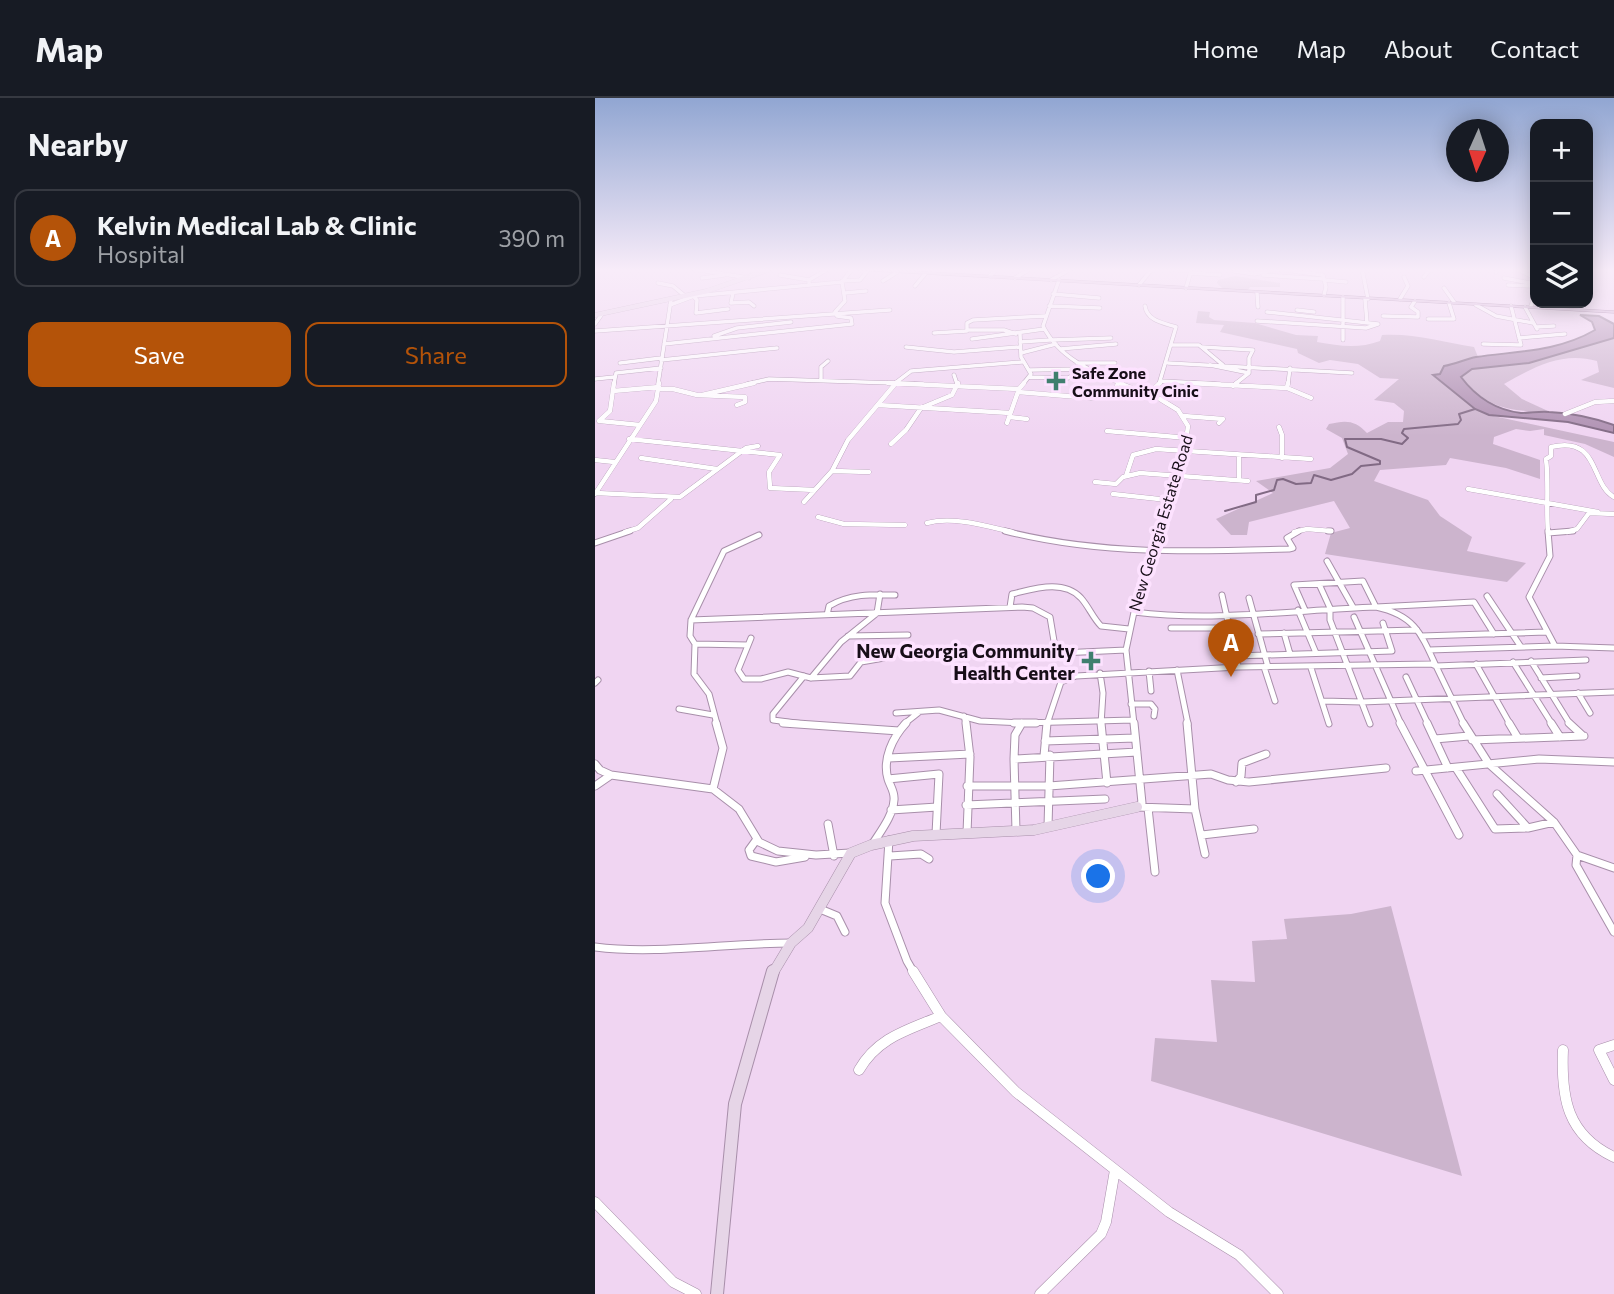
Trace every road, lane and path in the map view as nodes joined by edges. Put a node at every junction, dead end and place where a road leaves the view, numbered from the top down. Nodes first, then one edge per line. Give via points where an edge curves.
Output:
1 (667, 325) joint
2 (767, 325) edge
3 (792, 325) edge
4 (821, 325) edge
5 (848, 325) edge
6 (969, 325) edge
7 (1044, 325) edge
8 (1169, 325) edge
9 (1321, 325) edge
10 (1376, 325) edge
11 (1515, 325) edge
12 (1527, 325) edge
13 (1342, 326) junction
14 (1535, 326) joint
15 (1554, 326) dead end
16 (822, 329) junction
17 (1044, 329) junction
18 (793, 330) junction
19 (968, 330) junction
20 (595, 331) edge
21 (934, 332) dead end
22 (755, 334) junction
23 (1019, 334) junction
24 (1565, 334) dead end
25 (1111, 338) dead end
26 (1519, 338) junction
27 (706, 339) junction
28 (972, 339) dead end
29 (1343, 340) dead end
30 (1054, 343) junction
31 (664, 344) junction
32 (1116, 344) dead end
33 (1483, 344) dead end
34 (1171, 345) junction
35 (906, 347) dead end
36 (1020, 347) junction
37 (1202, 347) junction
38 (777, 348) dead end
39 (755, 350) junction
40 (661, 359) junction
41 (828, 361) dead end
42 (1022, 362) junction
43 (619, 363) dead end
44 (1077, 363) junction
45 (1115, 363) dead end
46 (1168, 363) junction
47 (1198, 363) junction
48 (1223, 365) junction
49 (1250, 367) junction
50 (661, 368) junction
51 (1290, 368) junction
52 (1085, 369) junction
53 (1030, 370) junction
54 (1249, 373) junction
55 (1352, 373) dead end
56 (954, 374) dead end
57 (614, 377) junction
58 (1029, 377) junction
59 (595, 379) edge
60 (821, 379) junction
61 (1160, 381) junction
62 (1118, 383) junction
63 (894, 384) junction
64 (1233, 386) junction
65 (659, 388) junction
66 (956, 388) junction
67 (1287, 388) junction
68 (613, 391) junction
69 (1018, 391) junction
70 (1147, 394) junction
71 (702, 395) junction
72 (1311, 398) dead end
73 (1614, 401) edge
74 (737, 405) dead end
75 (877, 405) junction
76 (922, 408) junction
77 (1565, 414) dead end
78 (1010, 415) junction
79 (1184, 415) junction
80 (1027, 419) dead end
81 (597, 422) edge
82 (1007, 423) dead end
83 (1219, 423) dead end
84 (640, 425) junction
85 (1279, 427) dead end
86 (1107, 431) dead end
87 (1188, 438) junction
88 (629, 439) junction
89 (891, 444) dead end
90 (758, 446) dead end
91 (1185, 450) junction
92 (742, 452) junction
93 (1239, 455) junction
94 (641, 458) dead end
95 (1282, 458) junction
96 (1311, 459) dead end
97 (595, 460) edge
98 (614, 462) junction
99 (717, 469) junction
100 (832, 471) junction
101 (869, 472) dead end
102 (1126, 476) junction
103 (1176, 476) junction
104 (1239, 480) junction
105 (1248, 481) dead end
106 (1095, 482) dead end
107 (1468, 489) dead end
108 (815, 490) junction
109 (595, 494) edge
110 (1113, 494) dead end
111 (1614, 497) edge
112 (672, 499) junction
113 (1168, 500) junction
114 (804, 502) dead end
115 (1548, 502) junction
116 (1598, 512) junction
117 (1614, 514) edge
118 (818, 517) dead end
119 (1154, 517) dead end
120 (1163, 518) junction
121 (927, 523) dead end
122 (905, 525) dead end
123 (1331, 531) dead end
124 (1548, 533) junction
125 (759, 535) dead end
126 (595, 543) edge
127 (1154, 550) junction
128 (1327, 561) dead end
129 (1342, 583) junction
130 (1319, 584) junction
131 (880, 594) junction
132 (895, 595) dead end
133 (1222, 595) dead end
134 (1487, 596) dead end
135 (1249, 598) dead end
136 (1010, 607) junction
137 (1353, 607) junction
138 (1376, 607) junction
139 (1330, 608) junction
140 (1302, 610) junction
141 (1134, 612) junction
142 (877, 614) junction
143 (827, 615) junction
144 (1252, 615) junction
145 (1227, 616) junction
146 (1354, 617) dead end
147 (691, 621) junction
148 (1384, 627) junction
149 (1171, 628) dead end
150 (1230, 628) junction
151 (1129, 629) junction
152 (1360, 631) junction
153 (1335, 632) junction
154 (1546, 632) junction
155 (1284, 633) junction
156 (1307, 633) junction
157 (1419, 633) junction
158 (1512, 633) junction
159 (1258, 634) junction
160 (1494, 634) junction
161 (908, 635) dead end
162 (848, 636) junction
163 (695, 644) junction
164 (1555, 646) junction
165 (1521, 647) junction
166 (1614, 648) edge
167 (1126, 650) junction
168 (1429, 650) junction
169 (1368, 652) junction
170 (1056, 653) junction
171 (1316, 653) junction
172 (1343, 653) junction
173 (1290, 654) junction
174 (1265, 655) junction
175 (994, 656) dead end
176 (1234, 656) junction
177 (884, 658) dead end
178 (1586, 660) dead end
179 (1531, 661) junction
180 (1513, 662) junction
181 (1374, 664) junction
182 (1476, 664) junction
183 (1348, 666) junction
184 (1436, 666) junction
185 (1238, 667) junction
186 (1266, 667) junction
187 (1311, 668) junction
188 (1177, 670) junction
189 (1149, 671) junction
190 (1100, 673) junction
191 (1127, 673) junction
192 (1577, 676) dead end
193 (808, 677) junction
194 (1406, 677) dead end
195 (1541, 678) junction
196 (1150, 691) dead end
197 (1614, 692) edge
198 (1578, 693) junction
199 (1534, 694) junction
200 (1552, 694) junction
201 (1493, 696) junction
202 (1453, 698) junction
203 (1388, 700) junction
204 (1417, 700) junction
205 (1275, 701) dead end
206 (1323, 701) junction
207 (1362, 702) junction
208 (1131, 704) junction
209 (679, 709) dead end
210 (920, 712) junction
211 (896, 713) dead end
212 (1590, 713) dead end
213 (713, 715) junction
214 (964, 716) junction
215 (1154, 716) dead end
216 (1133, 720) junction
217 (1101, 722) junction
218 (1022, 723) junction
219 (1047, 723) junction
220 (1329, 724) dead end
221 (1370, 725) dead end
222 (899, 731) junction
223 (1560, 737) junction
224 (1102, 738) junction
225 (1135, 738) junction
226 (1435, 738) junction
227 (1470, 738) junction
228 (1518, 738) junction
229 (1045, 741) junction
230 (1137, 752) junction
231 (1103, 753) junction
232 (970, 754) junction
233 (1266, 754) dead end
234 (1047, 756) junction
235 (889, 758) junction
236 (1014, 759) junction
237 (1614, 762) edge
238 (595, 764) edge
239 (1489, 764) junction
240 (1386, 768) dead end
241 (1452, 768) junction
242 (1425, 770) junction
243 (1416, 771) dead end
244 (611, 775) junction
245 (1193, 775) junction
246 (888, 779) junction
247 (1140, 781) junction
248 (1235, 782) junction
249 (1107, 783) junction
250 (595, 786) edge
251 (967, 786) junction
252 (1015, 786) junction
253 (1049, 786) junction
254 (713, 789) junction
255 (1497, 794) dead end
256 (1105, 799) dead end
257 (1049, 802) junction
258 (1014, 803) junction
259 (967, 805) junction
260 (937, 807) junction
261 (1143, 807) junction
262 (1195, 809) junction
263 (891, 810) junction
264 (1554, 822) junction
265 (828, 824) dead end
266 (1048, 827) junction
267 (1528, 828) junction
268 (1254, 829) dead end
269 (1016, 831) junction
270 (967, 833) junction
271 (936, 834) junction
272 (1202, 835) junction
273 (1459, 835) dead end
274 (757, 839) junction
275 (890, 840) junction
276 (873, 845) junction
277 (851, 853) junction
278 (1205, 854) dead end
279 (1577, 855) junction
280 (810, 856) junction
281 (834, 856) junction
282 (890, 856) junction
283 (929, 859) dead end
284 (1614, 868) edge
285 (1155, 872) dead end
286 (820, 909) junction
287 (845, 932) dead end
288 (1614, 932) edge
289 (791, 943) junction
290 (595, 947) edge
291 (941, 1016) junction
292 (1614, 1045) edge
293 (1563, 1050) dead end
294 (859, 1070) dead end
295 (1614, 1080) edge
296 (1614, 1157) edge
297 (1115, 1170) junction
298 (595, 1202) edge
299 (697, 1294) edge
300 (717, 1294) edge
301 (1040, 1294) edge
302 (1278, 1294) edge

1 - 20 street
1 - 31 street
2 - 27 street via 737,327
3 - 18 street
4 - 16 street
5 - 16 street
6 - 19 street
7 - 17 street, New Georgia Estate Road
8 - 34 street via 1176,327
9 - 13 street
10 - 13 street
11 - 26 street
12 - 14 street
13 - 29 street
14 - 15 street
16 - 18 street
17 - 23 street
17 - 30 street, New Georgia Estate Road
18 - 22 street
19 - 21 street
19 - 23 street
22 - 27 street
22 - 39 street
23 - 28 street
23 - 36 street
24 - 26 street
25 - 30 street
26 - 33 street via 1520,346
27 - 31 street
30 - 32 street
30 - 36 street
30 - 36 street
30 - 44 street, New Georgia Estate Road
31 - 40 street
34 - 37 street
34 - 46 street
35 - 36 street via 954,352
36 - 42 street
37 - 48 street
37 - 49 street via 1253,349
38 - 39 street
39 - 40 street
40 - 43 street
40 - 50 street
41 - 60 street via 821,367
42 - 53 street
42 - 63 street via 923,368
44 - 45 street
44 - 52 street, New Georgia Estate Road
46 - 47 street
46 - 61 street
47 - 48 street
47 - 54 street
48 - 49 street
49 - 51 street
49 - 54 street
50 - 57 street
50 - 65 street
51 - 55 street
51 - 67 street
52 - 53 street
52 - 58 street via 1069,378
52 - 62 street, New Georgia Estate Road
53 - 58 street
54 - 64 street
56 - 66 street
57 - 59 street
57 - 68 street
58 - 69 street
60 - 63 street
60 - 71 street via 761,380
61 - 64 street
61 - 70 street via 1156,390
62 - 69 street via 1114,395 1091,398
62 - 70 street, New Georgia Estate Road
63 - 66 street
63 - 75 street
64 - 67 street
65 - 68 street
65 - 71 street
65 - 84 street via 653,408
66 - 69 street
66 - 76 street via 949,397
67 - 72 street
68 - 81 street via 609,414
69 - 78 street
70 - 79 street, New Georgia Estate Road
71 - 74 street via 745,397 745,402
73 - 77 street via 1595,402
75 - 76 street
75 - 100 street via 838,455
76 - 78 street
76 - 89 street
78 - 80 street
78 - 82 street
79 - 83 street via 1223,419
79 - 87 street, New Georgia Estate Road
81 - 84 street
84 - 88 street
85 - 95 street
86 - 87 street
87 - 91 street, New Georgia Estate Road
88 - 92 street
88 - 98 street
90 - 92 street
91 - 93 street
91 - 102 street via 1138,452 1129,462
91 - 103 street, New Georgia Estate Road
92 - 99 street
92 - 108 street via 781,456 769,472 770,488
93 - 95 street
93 - 104 street
94 - 99 street
95 - 96 street
97 - 98 street
98 - 109 street
99 - 112 street
100 - 101 street
100 - 108 street
102 - 103 street
102 - 106 street via 1116,484
103 - 104 street
103 - 113 street, New Georgia Estate Road
104 - 105 street
107 - 115 street
108 - 114 street
109 - 112 street
110 - 113 street
111 - 115 street via 1599,482 1592,457 1555,445 1546,459
112 - 126 street via 638,528
113 - 120 street, New Georgia Estate Road
115 - 116 street
115 - 124 street
116 - 117 street
116 - 124 street via 1589,513 1576,531
118 - 122 street via 851,525
119 - 120 street
120 - 127 street, New Georgia Estate Road
121 - 127 street via 983,525 1080,546
123 - 127 street via 1294,531 1287,538 1293,548 1289,549
124 - 154 street via 1550,556 1529,597
125 - 147 street via 724,551
127 - 141 street, New Georgia Estate Road
128 - 129 street
129 - 130 street
129 - 137 street
129 - 138 street via 1365,582
130 - 139 street
130 - 140 street via 1293,586
131 - 132 street
131 - 142 street
131 - 143 street via 836,601
133 - 145 street
134 - 158 street
135 - 144 street
136 - 142 street
136 - 151 street via 1011,594 1062,587 1078,594 1101,626
136 - 170 street via 1033,608 1050,617
137 - 138 street
137 - 139 street
138 - 157 street via 1404,614
138 - 160 street via 1474,602
139 - 140 street
139 - 153 street
140 - 144 street
140 - 156 street
141 - 145 street
141 - 151 street, New Georgia Estate Road
142 - 143 street
142 - 162 street
143 - 147 street
144 - 145 street
144 - 159 street
145 - 150 street
146 - 152 street
147 - 163 street via 690,636
148 - 152 street
148 - 157 street
148 - 169 street via 1393,650
149 - 150 street
150 - 176 street
151 - 167 street, New Georgia Estate Road
152 - 153 street
152 - 169 street
153 - 156 street
153 - 172 street
154 - 158 street
154 - 164 street
155 - 156 street
155 - 159 street
155 - 173 street
156 - 171 street
157 - 160 street
157 - 168 street
158 - 160 street
158 - 165 street
159 - 174 street
161 - 162 street
162 - 193 street
163 - 193 street via 750,641 738,670 741,677 761,679 788,672
163 - 213 street via 694,674 709,694
164 - 165 street
164 - 166 street
165 - 168 street
167 - 170 street
167 - 191 street, New Georgia Estate Road
168 - 184 street
169 - 172 street
169 - 181 street
170 - 175 street
171 - 172 street
171 - 173 street
172 - 183 street
173 - 174 street
174 - 176 street
174 - 186 street
176 - 185 street
177 - 193 street via 862,662 850,676
178 - 179 street
179 - 180 street
179 - 195 street
180 - 182 street
180 - 199 street
181 - 183 street
181 - 184 street
181 - 203 street
182 - 184 street
182 - 201 street
183 - 187 street
183 - 207 street
184 - 202 street
185 - 186 street
185 - 188 street
186 - 187 street
186 - 205 street
187 - 206 street
188 - 189 street
188 - 245 street
189 - 191 street
189 - 196 street
190 - 191 street
190 - 217 street
190 - 219 street via 1061,682
191 - 208 street, New Georgia Estate Road
192 - 195 street
193 - 222 street via 773,714 773,720
194 - 204 street
195 - 200 street
197 - 198 street
198 - 200 street
198 - 212 street
199 - 200 street
199 - 201 street
199 - 223 street
200 - 223 street via 1574,730 1584,736
201 - 202 street
201 - 228 street
202 - 204 street
202 - 227 street
203 - 204 street
203 - 207 street
203 - 242 street
204 - 226 street
206 - 207 street
206 - 220 street
207 - 221 street
208 - 215 street via 1151,704
208 - 216 street, New Georgia Estate Road
209 - 213 street
210 - 211 street
210 - 214 street via 939,710
210 - 222 street
213 - 254 street via 723,748
214 - 218 street
214 - 232 street
216 - 217 street
216 - 225 street, New Georgia Estate Road
217 - 219 street
217 - 224 street
218 - 219 street
218 - 236 street via 1015,735
219 - 229 street
222 - 235 street
223 - 228 street
224 - 225 street
224 - 229 street
224 - 231 street
225 - 230 street, New Georgia Estate Road
226 - 227 street
226 - 241 street
227 - 228 street
227 - 239 street
229 - 234 street
230 - 231 street
230 - 247 street, New Georgia Estate Road
231 - 234 street
231 - 249 street
232 - 235 street
232 - 251 street
233 - 248 street via 1242,763 1241,776
234 - 236 street
234 - 253 street
235 - 246 street
236 - 252 street
237 - 239 street via 1545,758
238 - 244 street
239 - 241 street
239 - 264 street
240 - 248 street
241 - 242 street
241 - 267 street via 1495,829
242 - 243 street
242 - 273 street
244 - 250 street
244 - 254 street
245 - 247 street
245 - 248 street via 1216,774
245 - 262 street
246 - 260 street via 939,774
246 - 263 street via 894,796
247 - 249 street
247 - 261 street, New Georgia Estate Road
249 - 253 street
251 - 252 street
251 - 259 street
252 - 253 street
252 - 258 street
253 - 257 street
254 - 274 street via 739,809
255 - 267 street
256 - 257 street
257 - 258 street
257 - 266 street
258 - 259 street
258 - 269 street
259 - 270 street
260 - 263 street
260 - 271 street
261 - 262 street
261 - 266 street
261 - 285 street, New Georgia Estate Road
262 - 272 street
263 - 276 street
264 - 267 street
264 - 279 street
265 - 281 street
266 - 269 street
268 - 272 street
269 - 270 street
270 - 271 street
271 - 275 street
272 - 278 street
274 - 280 street via 769,847
274 - 280 street via 749,850 751,856 762,860
275 - 276 street
275 - 282 street
276 - 277 street
277 - 281 street
277 - 286 street
279 - 284 street
279 - 288 street via 1576,865
280 - 281 street
282 - 283 street via 921,854
282 - 291 street via 883,897 888,913 907,961
286 - 287 street via 836,914
286 - 289 street
289 - 290 street
289 - 300 street via 766,990 735,1104
291 - 294 street via 881,1040
291 - 297 street via 1016,1092
292 - 295 street via 1599,1050
293 - 296 street via 1562,1085 1581,1138
297 - 301 street via 1101,1234
297 - 302 street via 1169,1212 1239,1255
298 - 299 street via 673,1282

